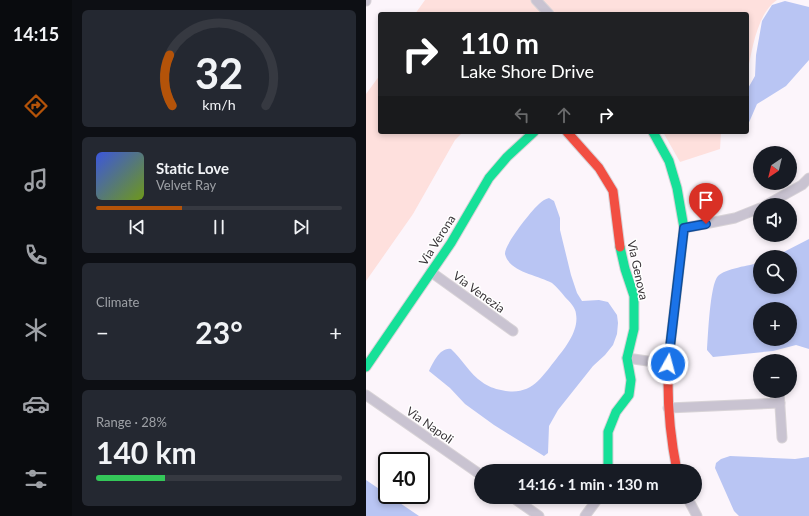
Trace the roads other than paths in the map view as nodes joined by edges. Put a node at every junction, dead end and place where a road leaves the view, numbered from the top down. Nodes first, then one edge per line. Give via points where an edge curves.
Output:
1 (536, 0) edge
2 (547, 12) edge
3 (532, 134) edge
4 (569, 134) edge
5 (654, 134) edge
6 (809, 178) edge
7 (779, 198) edge
8 (753, 211) edge
9 (684, 228) junction
10 (431, 272) junction
11 (513, 331) dead end
12 (627, 358) junction
13 (668, 364) junction
14 (366, 367) edge
15 (366, 395) edge
16 (780, 398) edge
17 (780, 403) junction
18 (668, 408) junction
19 (782, 438) dead end
20 (608, 464) edge
21 (676, 464) edge
22 (474, 470) edge
23 (522, 504) edge
24 (594, 504) edge
25 (691, 504) edge
26 (539, 516) edge
27 (585, 516) edge
28 (697, 516) edge

1 - 2 street
3 - 10 street, Via Verona via 489,178
4 - 12 street, Via Genova via 599,168 613,191 620,246 634,296 634,329
5 - 9 street via 669,161
6 - 7 street via 802,185
8 - 9 street via 735,218
9 - 13 street
10 - 11 street, Via Venezia
10 - 14 street, Via Verona
12 - 13 street
12 - 20 street, Via Genova via 631,380 629,395 616,412 608,432
13 - 18 street
15 - 22 street, Via Napoli
16 - 17 street
17 - 18 street
17 - 19 street
18 - 21 street
23 - 26 street
24 - 27 street
25 - 28 street

